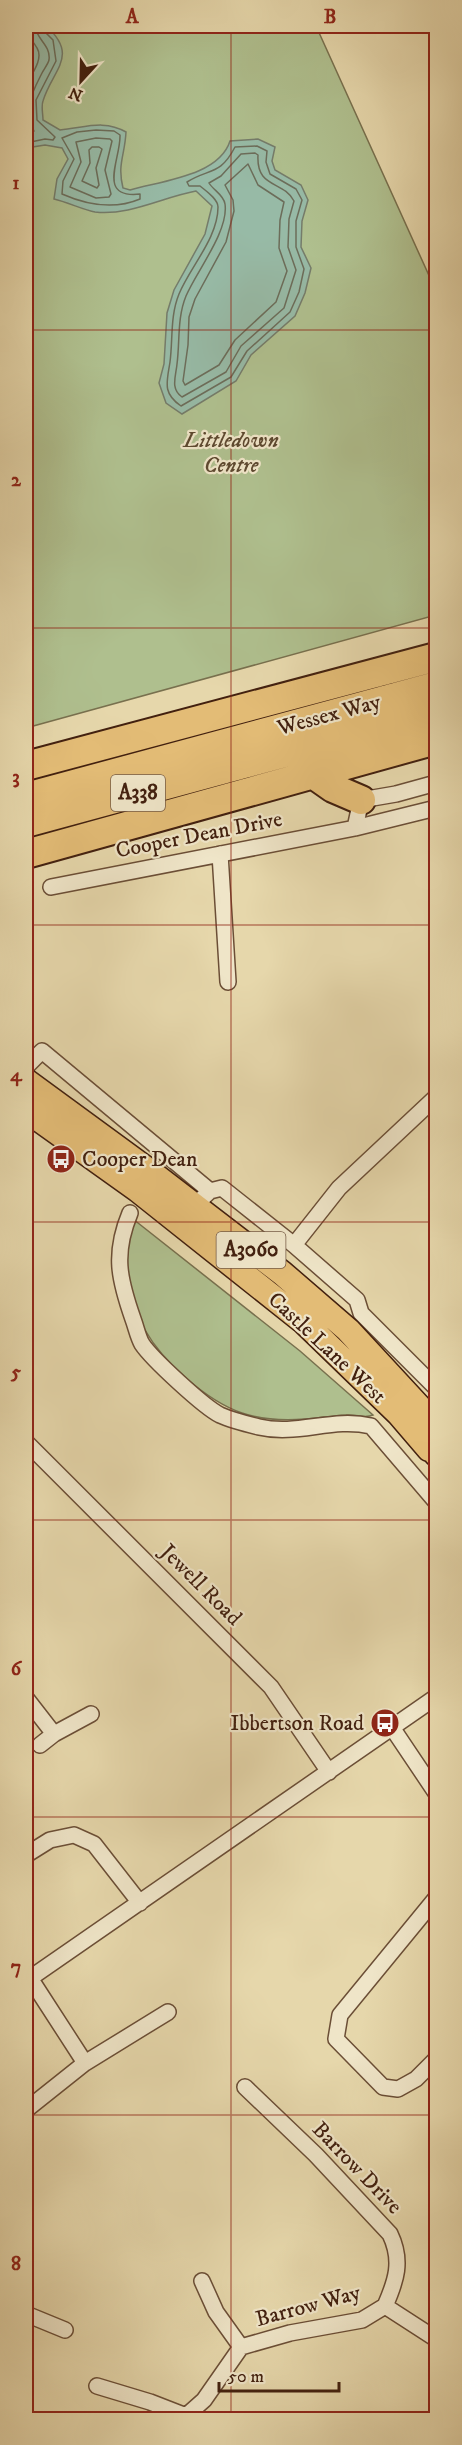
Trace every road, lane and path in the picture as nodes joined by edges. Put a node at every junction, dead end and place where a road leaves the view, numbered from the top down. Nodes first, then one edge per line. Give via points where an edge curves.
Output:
1 (436, 644) edge
2 (436, 657) edge
3 (436, 686) edge
4 (436, 712) edge
5 (219, 716) junction
6 (436, 740) edge
7 (26, 766) edge
8 (313, 774) junction
9 (436, 783) edge
10 (26, 797) edge
11 (361, 800) junction
12 (436, 808) edge
13 (26, 823) edge
14 (355, 828) junction
15 (26, 854) edge
16 (220, 854) junction
17 (51, 887) dead end
18 (228, 982) dead end
19 (26, 1067) edge
20 (26, 1082) edge
21 (436, 1097) edge
22 (26, 1110) edge
23 (202, 1199) junction
24 (130, 1213) dead end
25 (294, 1245) junction
26 (304, 1322) junction
27 (354, 1322) junction
28 (436, 1388) edge
29 (399, 1414) junction
30 (371, 1426) junction
31 (26, 1443) edge
32 (436, 1455) edge
33 (436, 1502) edge
34 (436, 1697) edge
35 (26, 1698) edge
36 (91, 1714) dead end
37 (393, 1729) junction
38 (54, 1734) junction
39 (40, 1745) dead end
40 (329, 1772) junction
41 (436, 1794) edge
42 (26, 1854) edge
43 (436, 1898) edge
44 (140, 1903) junction
45 (28, 1979) edge
46 (168, 2013) dead end
47 (436, 2059) edge
48 (85, 2063) junction
49 (245, 2087) dead end
50 (26, 2110) edge
51 (201, 2280) dead end
52 (385, 2307) junction
53 (26, 2314) edge
54 (65, 2330) dead end
55 (436, 2339) edge
56 (241, 2347) junction
57 (97, 2386) dead end

1 - 5 highway
2 - 5 highway
3 - 10 highway, Wessex Way / A338
4 - 13 highway, Wessex Way / A338
5 - 7 highway
6 - 8 highway
8 - 11 highway
8 - 15 highway
9 - 11 street
11 - 14 street
12 - 14 street, Cooper Dean Drive
14 - 16 street, Cooper Dean Drive
16 - 17 street, Cooper Dean Drive
16 - 18 street
19 - 23 street, Castle Lane West via 42,1051
20 - 23 main road, Castle Lane West / A3060 via 153,1174
21 - 25 street via 339,1188
22 - 26 main road, Castle Lane West / A3060 via 138,1190
23 - 25 street, Castle Lane West via 222,1188
23 - 26 main road via 196,1222 282,1290
23 - 27 main road, Castle Lane West / A3060 via 282,1273
24 - 30 street via 121,1235 119,1267 124,1292 142,1344 179,1382 219,1414 260,1427 288,1430 352,1422
25 - 27 street, Castle Lane West via 357,1300
26 - 29 main road, Castle Lane West / A3060
27 - 28 street, Castle Lane West
27 - 32 main road, Castle Lane West / A3060 via 421,1409
29 - 30 street, Castle Lane West
29 - 32 main road, Castle Lane West / A3060
30 - 33 street, Castle Lane West
31 - 40 street, Jewell Road via 271,1687
34 - 37 street
35 - 38 street
36 - 38 street
37 - 40 street
37 - 41 street
38 - 39 street
40 - 44 street
42 - 44 street via 50,1840 74,1835 94,1844
43 - 47 street via 340,2015 336,2039 383,2087 398,2089 416,2079
44 - 45 street
45 - 48 street
46 - 48 street
48 - 50 street
49 - 52 street, Barrow Drive via 390,2234 396,2247 398,2271
51 - 56 street, Barrow Way via 216,2312
52 - 55 street
52 - 56 street, Barrow Way via 362,2320
53 - 54 street
56 - 57 street, Barrow Way via 204,2400 186,2416

